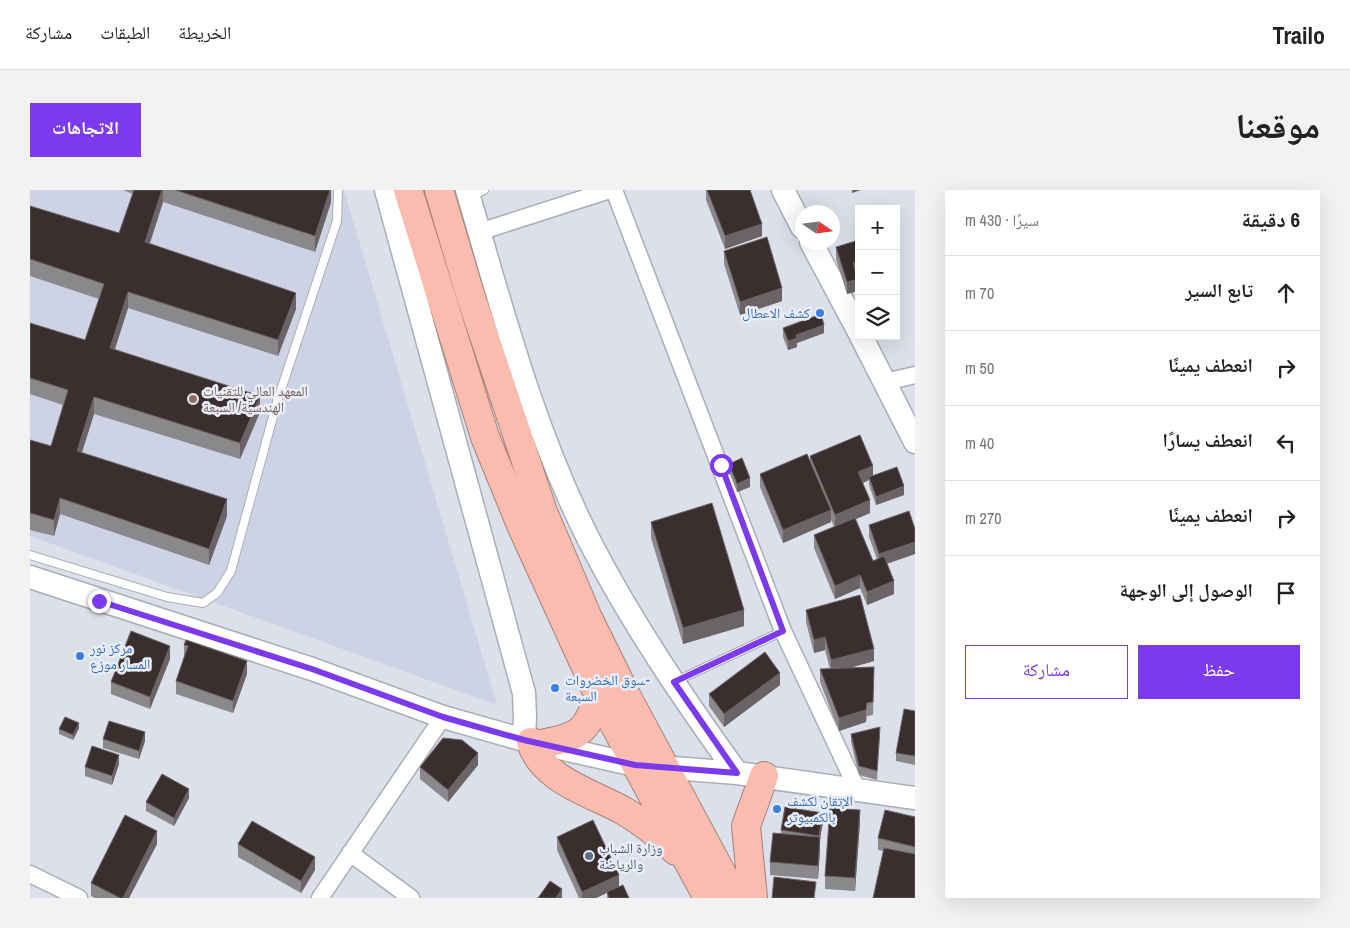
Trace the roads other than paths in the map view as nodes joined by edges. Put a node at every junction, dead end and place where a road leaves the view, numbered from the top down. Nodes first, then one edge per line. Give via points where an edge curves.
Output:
1 (338, 190) edge
2 (386, 190) edge
3 (408, 190) edge
4 (440, 190) edge
5 (610, 190) edge
6 (614, 190) edge
7 (783, 190) edge
8 (473, 192) edge
9 (795, 213) edge
10 (479, 232) junction
11 (815, 250) edge
12 (855, 324) edge
13 (863, 340) edge
14 (915, 375) edge
15 (885, 382) junction
16 (915, 442) edge
17 (30, 555) edge
18 (30, 577) edge
19 (783, 631) junction
20 (674, 682) junction
21 (599, 696) junction
22 (443, 717) junction
23 (532, 742) junction
24 (635, 765) junction
25 (665, 769) junction
26 (737, 773) junction
27 (764, 776) junction
28 (858, 791) junction
29 (915, 798) edge
30 (350, 852) junction
31 (689, 862) junction
32 (30, 874) edge
33 (79, 898) edge
34 (320, 898) edge
35 (411, 898) edge
36 (708, 898) edge
37 (735, 898) edge
38 (753, 898) edge

1 - 17 lane via 337,221 277,402 231,571 216,594 203,603 167,597
2 - 23 street via 524,693
3 - 21 highway via 485,437
4 - 25 highway via 473,303 543,512 588,618
5 - 10 street
6 - 19 street
7 - 9 street
8 - 10 street
10 - 20 street via 510,342 565,487 613,585
11 - 12 street
13 - 15 street
14 - 15 street
15 - 16 street
18 - 22 street via 312,669
19 - 20 lane
19 - 28 street
20 - 26 street
21 - 23 highway via 582,731 563,740
21 - 24 highway
22 - 23 street
22 - 30 street
23 - 24 street
23 - 31 highway via 535,755 551,772 625,812 656,833
24 - 25 street
24 - 31 highway
25 - 26 street
25 - 37 highway
26 - 27 street
27 - 28 street
27 - 38 highway via 746,826
28 - 29 street
30 - 34 street
30 - 35 street
31 - 36 highway
32 - 33 street

